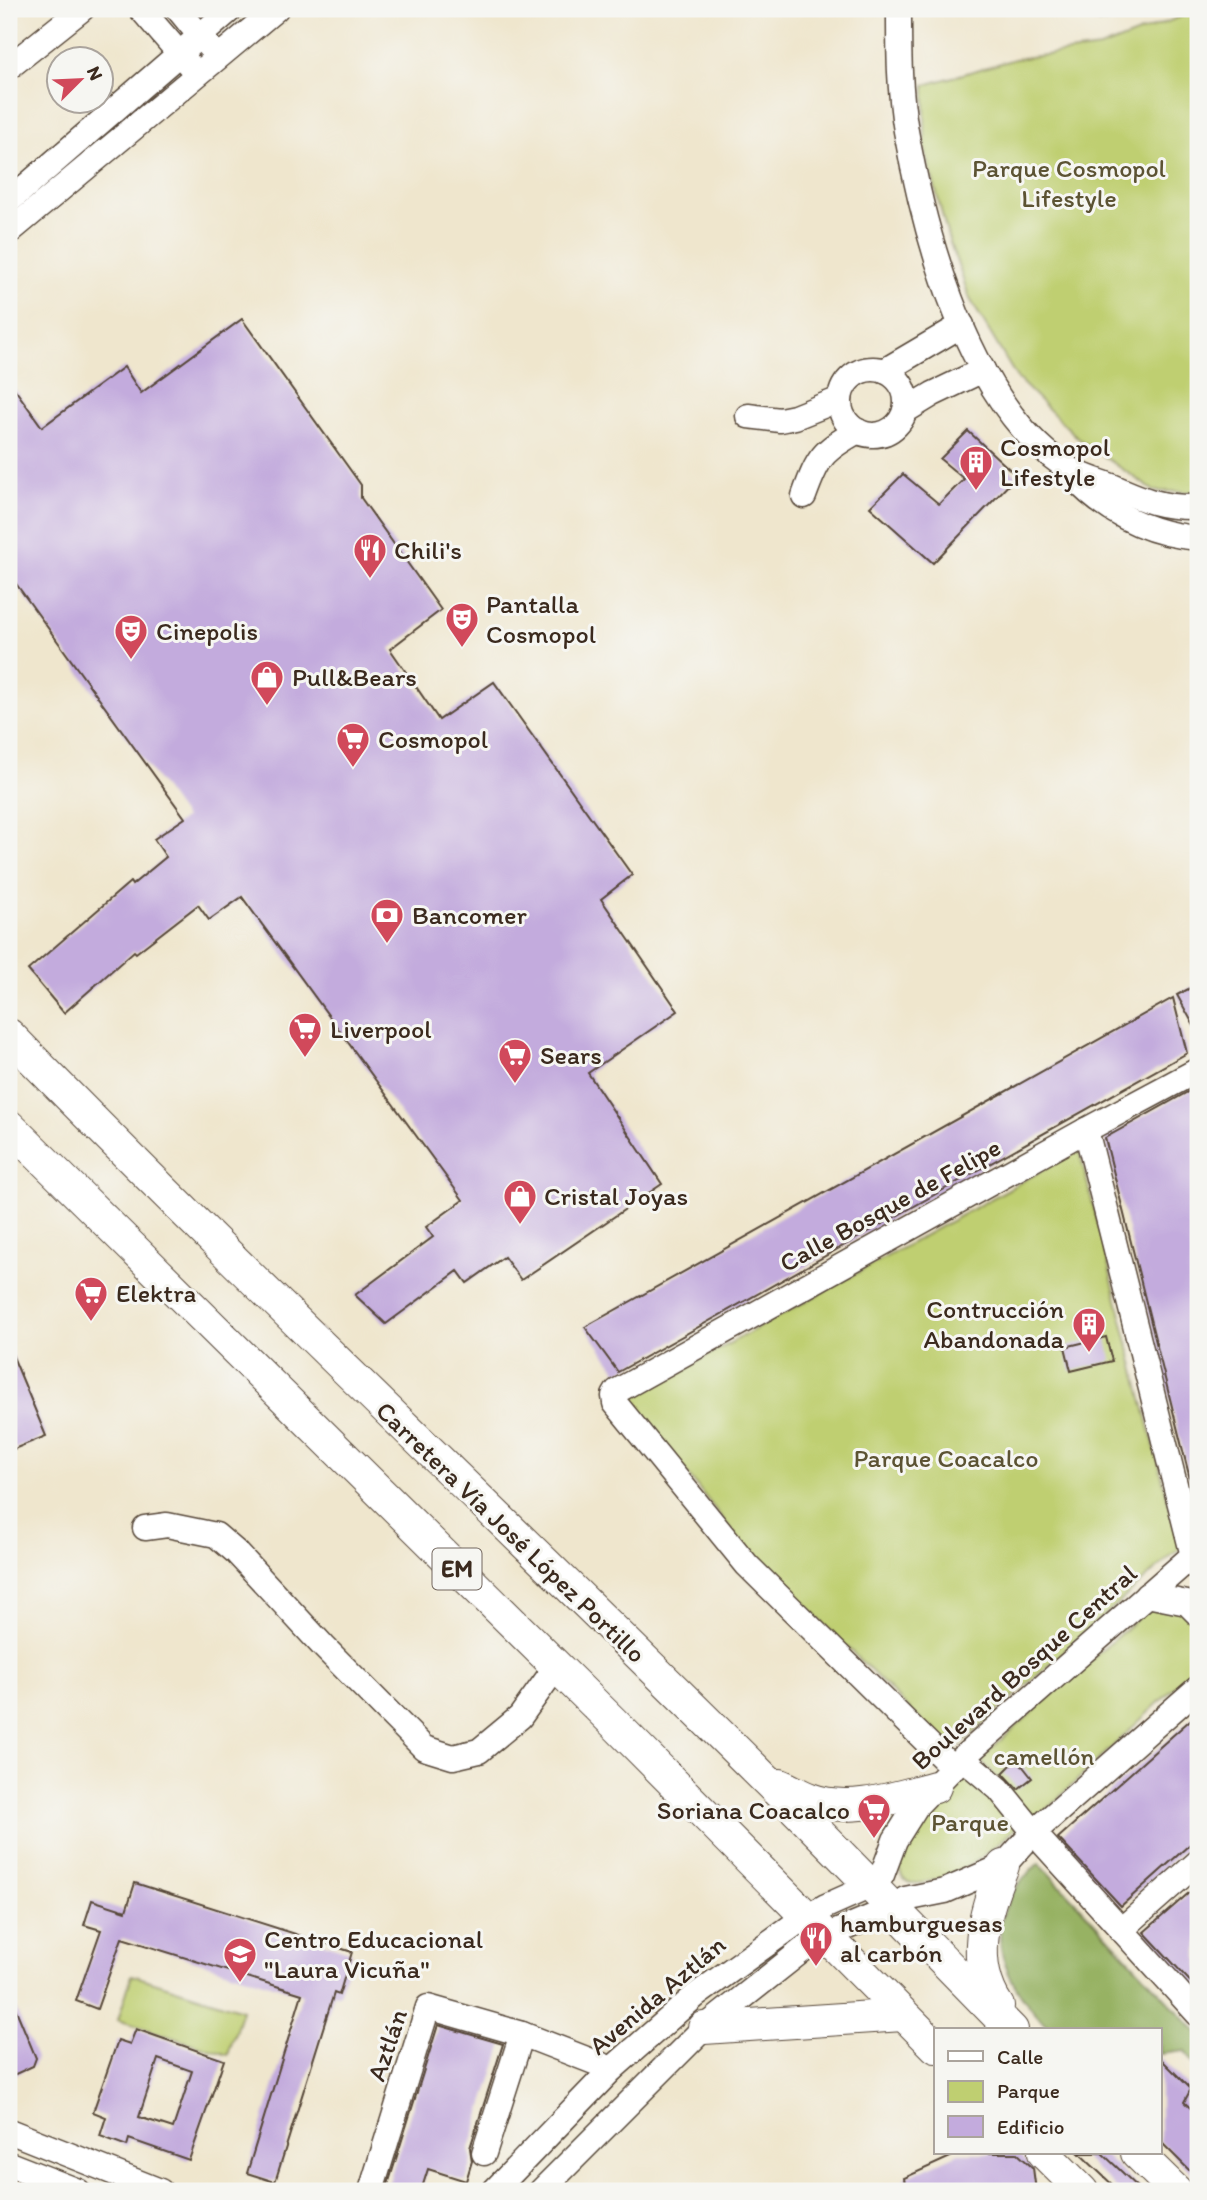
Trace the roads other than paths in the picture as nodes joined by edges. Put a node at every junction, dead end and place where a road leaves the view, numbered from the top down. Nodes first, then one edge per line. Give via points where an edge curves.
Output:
1 (82, 9) edge
2 (141, 9) edge
3 (178, 9) edge
4 (230, 9) edge
5 (276, 9) edge
6 (899, 9) edge
7 (200, 35) junction
8 (179, 55) junction
9 (219, 58) junction
10 (9, 67) edge
11 (199, 75) junction
12 (9, 201) edge
13 (9, 232) edge
14 (962, 325) junction
15 (983, 370) junction
16 (884, 371) junction
17 (840, 399) junction
18 (905, 411) junction
19 (748, 416) dead end
20 (858, 431) junction
21 (1064, 466) junction
22 (804, 496) dead end
23 (1198, 507) edge
24 (1198, 538) edge
25 (9, 1035) edge
26 (1198, 1070) edge
27 (9, 1126) edge
28 (1086, 1130) junction
29 (145, 1528) dead end
30 (1195, 1553) edge
31 (1147, 1595) junction
32 (1198, 1614) edge
33 (556, 1667) junction
34 (1198, 1688) edge
35 (950, 1771) junction
36 (763, 1776) junction
37 (1033, 1833) junction
38 (1198, 1862) edge
39 (1003, 1866) junction
40 (876, 1880) junction
41 (893, 1908) junction
42 (816, 1927) junction
43 (1121, 1930) junction
44 (1198, 2014) edge
45 (903, 2015) junction
46 (694, 2017) junction
47 (1012, 2028) edge
48 (1013, 2028) edge
49 (522, 2035) junction
50 (934, 2045) edge
51 (612, 2069) junction
52 (9, 2131) edge
53 (484, 2153) dead end
54 (1045, 2154) edge
55 (1137, 2154) edge
56 (9, 2164) edge
57 (70, 2190) edge
58 (160, 2191) edge
59 (371, 2191) edge
60 (494, 2191) edge
61 (541, 2191) edge
62 (1082, 2191) edge
63 (1176, 2191) edge

1 - 10 street
2 - 8 street
3 - 7 street
4 - 7 street
5 - 9 street
6 - 14 street via 905,117 919,195
7 - 8 street
7 - 9 street
8 - 11 street
8 - 12 street
9 - 11 street
11 - 13 street
14 - 15 street
14 - 16 street
15 - 18 street
15 - 21 street via 1013,417
16 - 17 street via 858,372 843,388
16 - 18 street via 904,390
17 - 19 street via 780,420
17 - 20 street via 845,420
18 - 20 street via 893,429 873,435
20 - 22 street via 821,456
21 - 23 street via 1161,506
21 - 24 street via 1120,516 1156,530
25 - 36 main road, Carretera Vía José López Portillo / EM via 304,1331
26 - 28 street, Calle Bosque de Felipe
27 - 33 main road, EM
28 - 30 street
28 - 35 street, Calle Bosque de Felipe via 614,1396 615,1403 747,1565
29 - 33 street via 167,1525 216,1535 424,1748 453,1757 479,1751 520,1717
30 - 31 street, Boulevard Bosque Central
31 - 32 street via 1187,1603
31 - 35 street, Boulevard Bosque Central
33 - 42 main road, EM
34 - 37 street
35 - 36 main road via 868,1804 812,1800
35 - 37 street via 999,1789
35 - 40 street, Boulevard Bosque Central via 917,1805
36 - 40 main road, Carretera Vía José López Portillo / EM
37 - 39 street
37 - 43 street
38 - 43 street
39 - 41 street via 945,1891 905,1899
39 - 48 main road via 985,1910 982,1967 988,1991
40 - 41 main road, Carretera Vía José López Portillo / EM
40 - 42 street, Avenida Aztlán
41 - 42 street
41 - 47 main road, Carretera Vía José López Portillo / EM
42 - 45 main road, EM
42 - 46 street, Avenida Aztlán via 814,1941
43 - 44 street
45 - 46 main road
45 - 50 main road, EM
46 - 51 street, Avenida Aztlán
46 - 61 street, Avenida Aztlán
49 - 51 street, Aztlán
49 - 53 street
49 - 59 street, Aztlán via 428,2007
51 - 60 street, Avenida Aztlán
52 - 58 street
54 - 62 main road
55 - 63 main road
56 - 57 street

